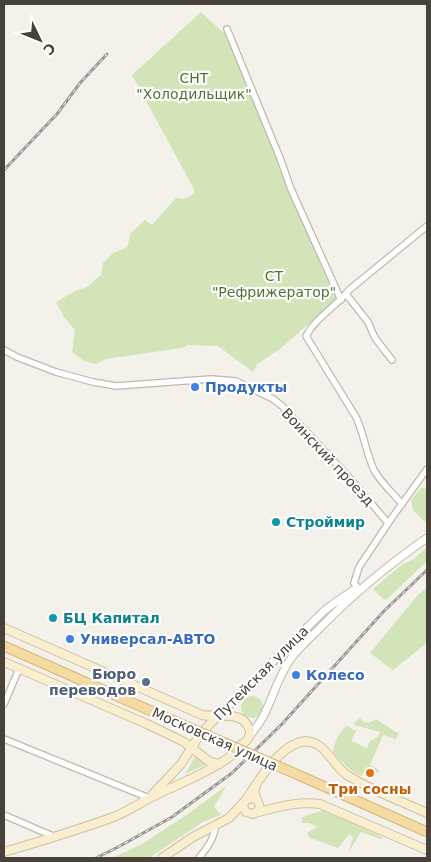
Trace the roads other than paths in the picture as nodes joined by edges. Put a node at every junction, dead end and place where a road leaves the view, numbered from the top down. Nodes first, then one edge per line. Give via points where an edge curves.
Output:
1 (227, 29) dead end
2 (427, 226) edge
3 (346, 294) junction
4 (341, 300) junction
5 (4, 350) edge
6 (392, 360) dead end
7 (427, 469) edge
8 (402, 504) junction
9 (388, 523) junction
10 (427, 538) edge
11 (367, 584) junction
12 (358, 588) junction
13 (4, 628) edge
14 (4, 646) edge
15 (4, 662) edge
16 (19, 669) junction
17 (4, 704) edge
18 (217, 717) junction
19 (249, 737) junction
20 (4, 739) edge
21 (191, 747) junction
22 (219, 764) junction
23 (256, 783) junction
24 (149, 798) junction
25 (257, 800) junction
26 (245, 801) junction
27 (284, 806) junction
28 (254, 813) junction
29 (427, 813) edge
30 (4, 816) edge
31 (219, 823) junction
32 (427, 832) edge
33 (56, 837) junction
34 (427, 850) edge
35 (4, 852) edge
36 (162, 858) edge
37 (199, 858) edge

1 - 4 street via 291,189
2 - 3 street
3 - 4 street
3 - 6 street
4 - 8 street via 312,326 306,336 356,417 375,471
5 - 9 street, Воинский проезд via 56,372 116,386 212,379 236,381 282,406
7 - 8 street
8 - 9 street
9 - 12 street via 359,567 354,583
10 - 11 street, Путейская улица
11 - 12 street, Путейская улица
11 - 19 street, Путейская улица via 291,659 263,717
12 - 18 street, Путейская улица via 324,611
13 - 18 main road via 202,715
14 - 32 main road, Московская улица, bridge
15 - 16 main road
16 - 17 street
16 - 21 main road via 148,724
18 - 19 main road via 226,715 240,719 249,728
18 - 21 main road, Путейская улица
19 - 22 main road, Путейская улица
20 - 24 street
21 - 22 main road via 210,762
21 - 24 main road, Путейская улица via 181,764
22 - 24 main road, Путейская улица
23 - 25 main road
23 - 26 main road
23 - 29 main road via 291,746 311,741 323,748 338,767 353,778
24 - 33 main road, Путейская улица via 118,815
25 - 26 main road via 250,798
25 - 27 main road
25 - 28 main road via 259,808
26 - 28 main road via 245,810
26 - 31 main road via 234,814
27 - 28 main road
27 - 34 main road via 308,802 320,804
28 - 31 main road
30 - 33 street
31 - 36 main road
31 - 37 street
33 - 35 main road, Путейская улица

